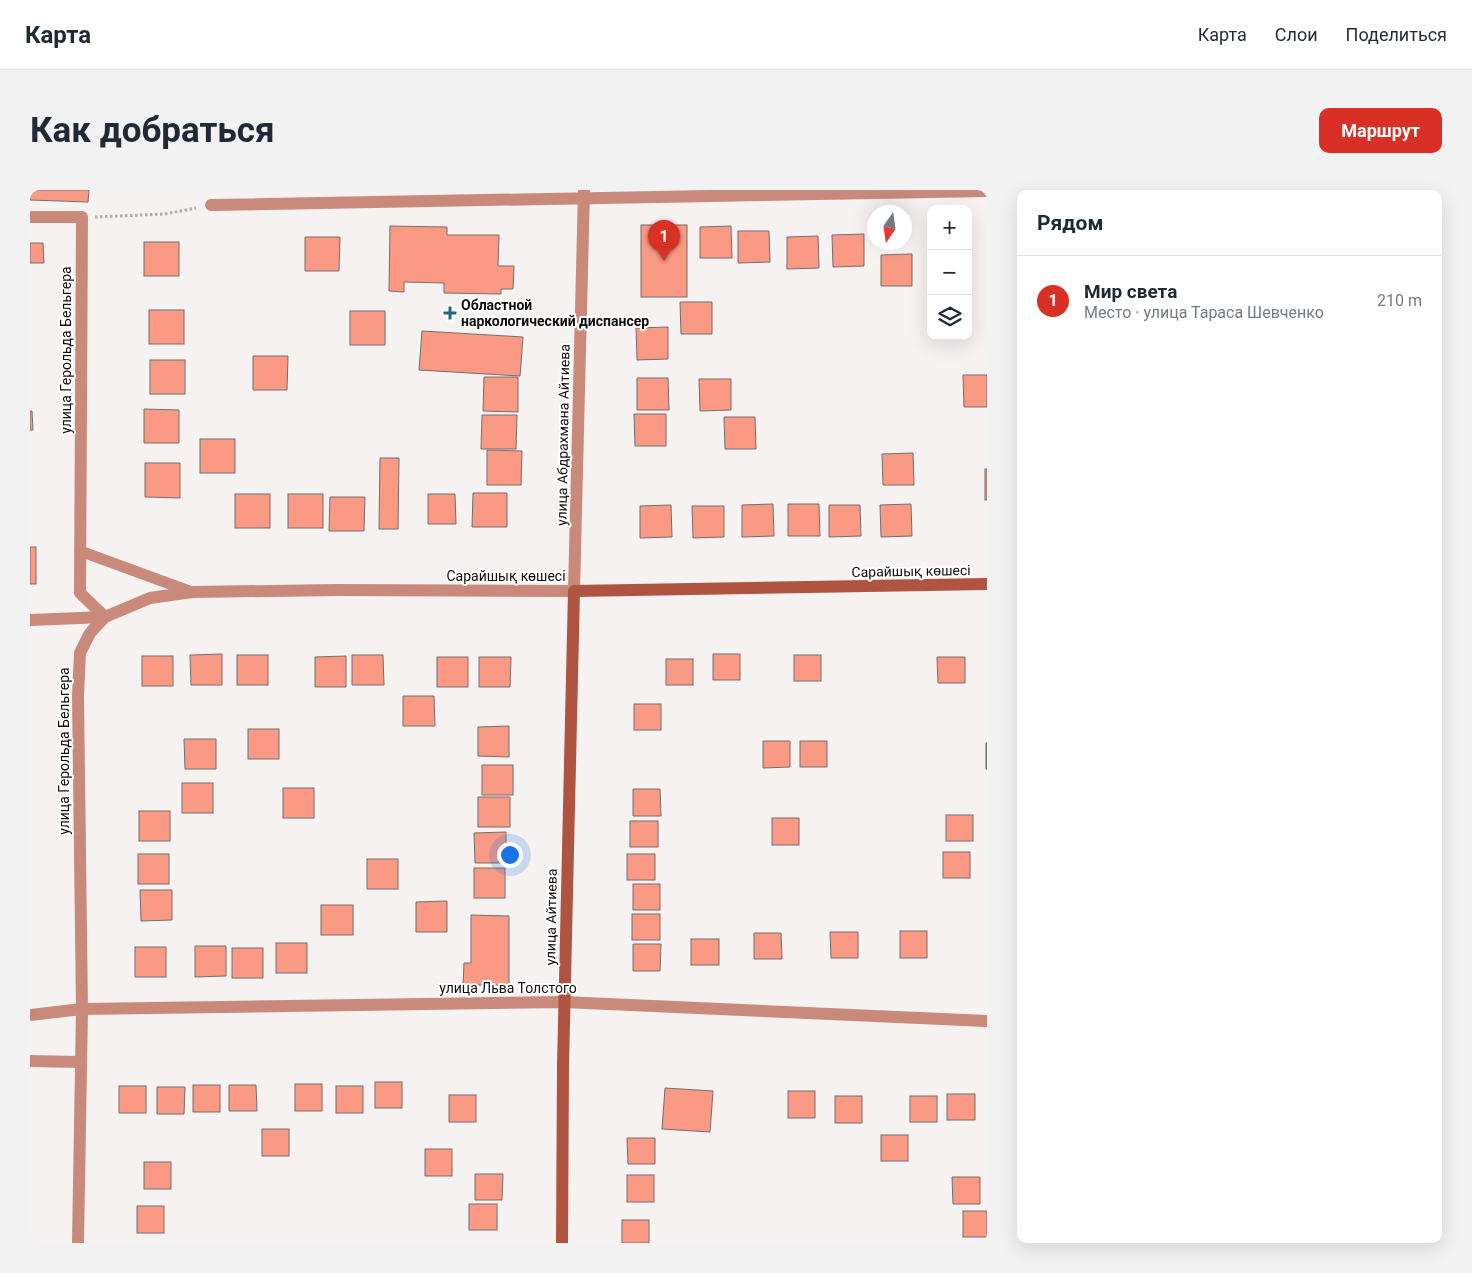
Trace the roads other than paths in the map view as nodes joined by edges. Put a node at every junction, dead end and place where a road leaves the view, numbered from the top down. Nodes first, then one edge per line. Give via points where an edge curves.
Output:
1 (987, 191) edge
2 (584, 194) edge
3 (211, 205) road end
4 (30, 217) edge
5 (80, 551) junction
6 (987, 584) edge
7 (574, 591) junction
8 (192, 592) junction
9 (105, 617) junction
10 (30, 620) edge
11 (564, 1002) junction
12 (82, 1009) junction
13 (30, 1015) edge
14 (987, 1020) edge
15 (30, 1061) edge
16 (80, 1062) junction
17 (78, 1243) edge
18 (562, 1243) edge

1 - 2 street
2 - 3 street
2 - 7 street, улица Абдрахмана Айтиева
4 - 5 street, улица Герольда Бельгера via 82,218
5 - 8 lane
5 - 9 street, улица Герольда Бельгера via 80,593
6 - 7 street, Сарайшық көшесі
7 - 8 street, Сарайшық көшесі
7 - 11 street, улица Айтиева
8 - 9 street, Сарайшық көшесі via 150,598
9 - 10 street, Сарайшық көшесі
9 - 12 street, улица Герольда Бельгера via 90,633 80,653
11 - 12 street, улица Льва Толстого
11 - 14 street, улица Льва Толстого
11 - 18 street, улица Айтиева
12 - 13 street, улица Льва Толстого
12 - 16 street, улица Герольда Бельгера
15 - 16 street
16 - 17 street, улица Герольда Бельгера

